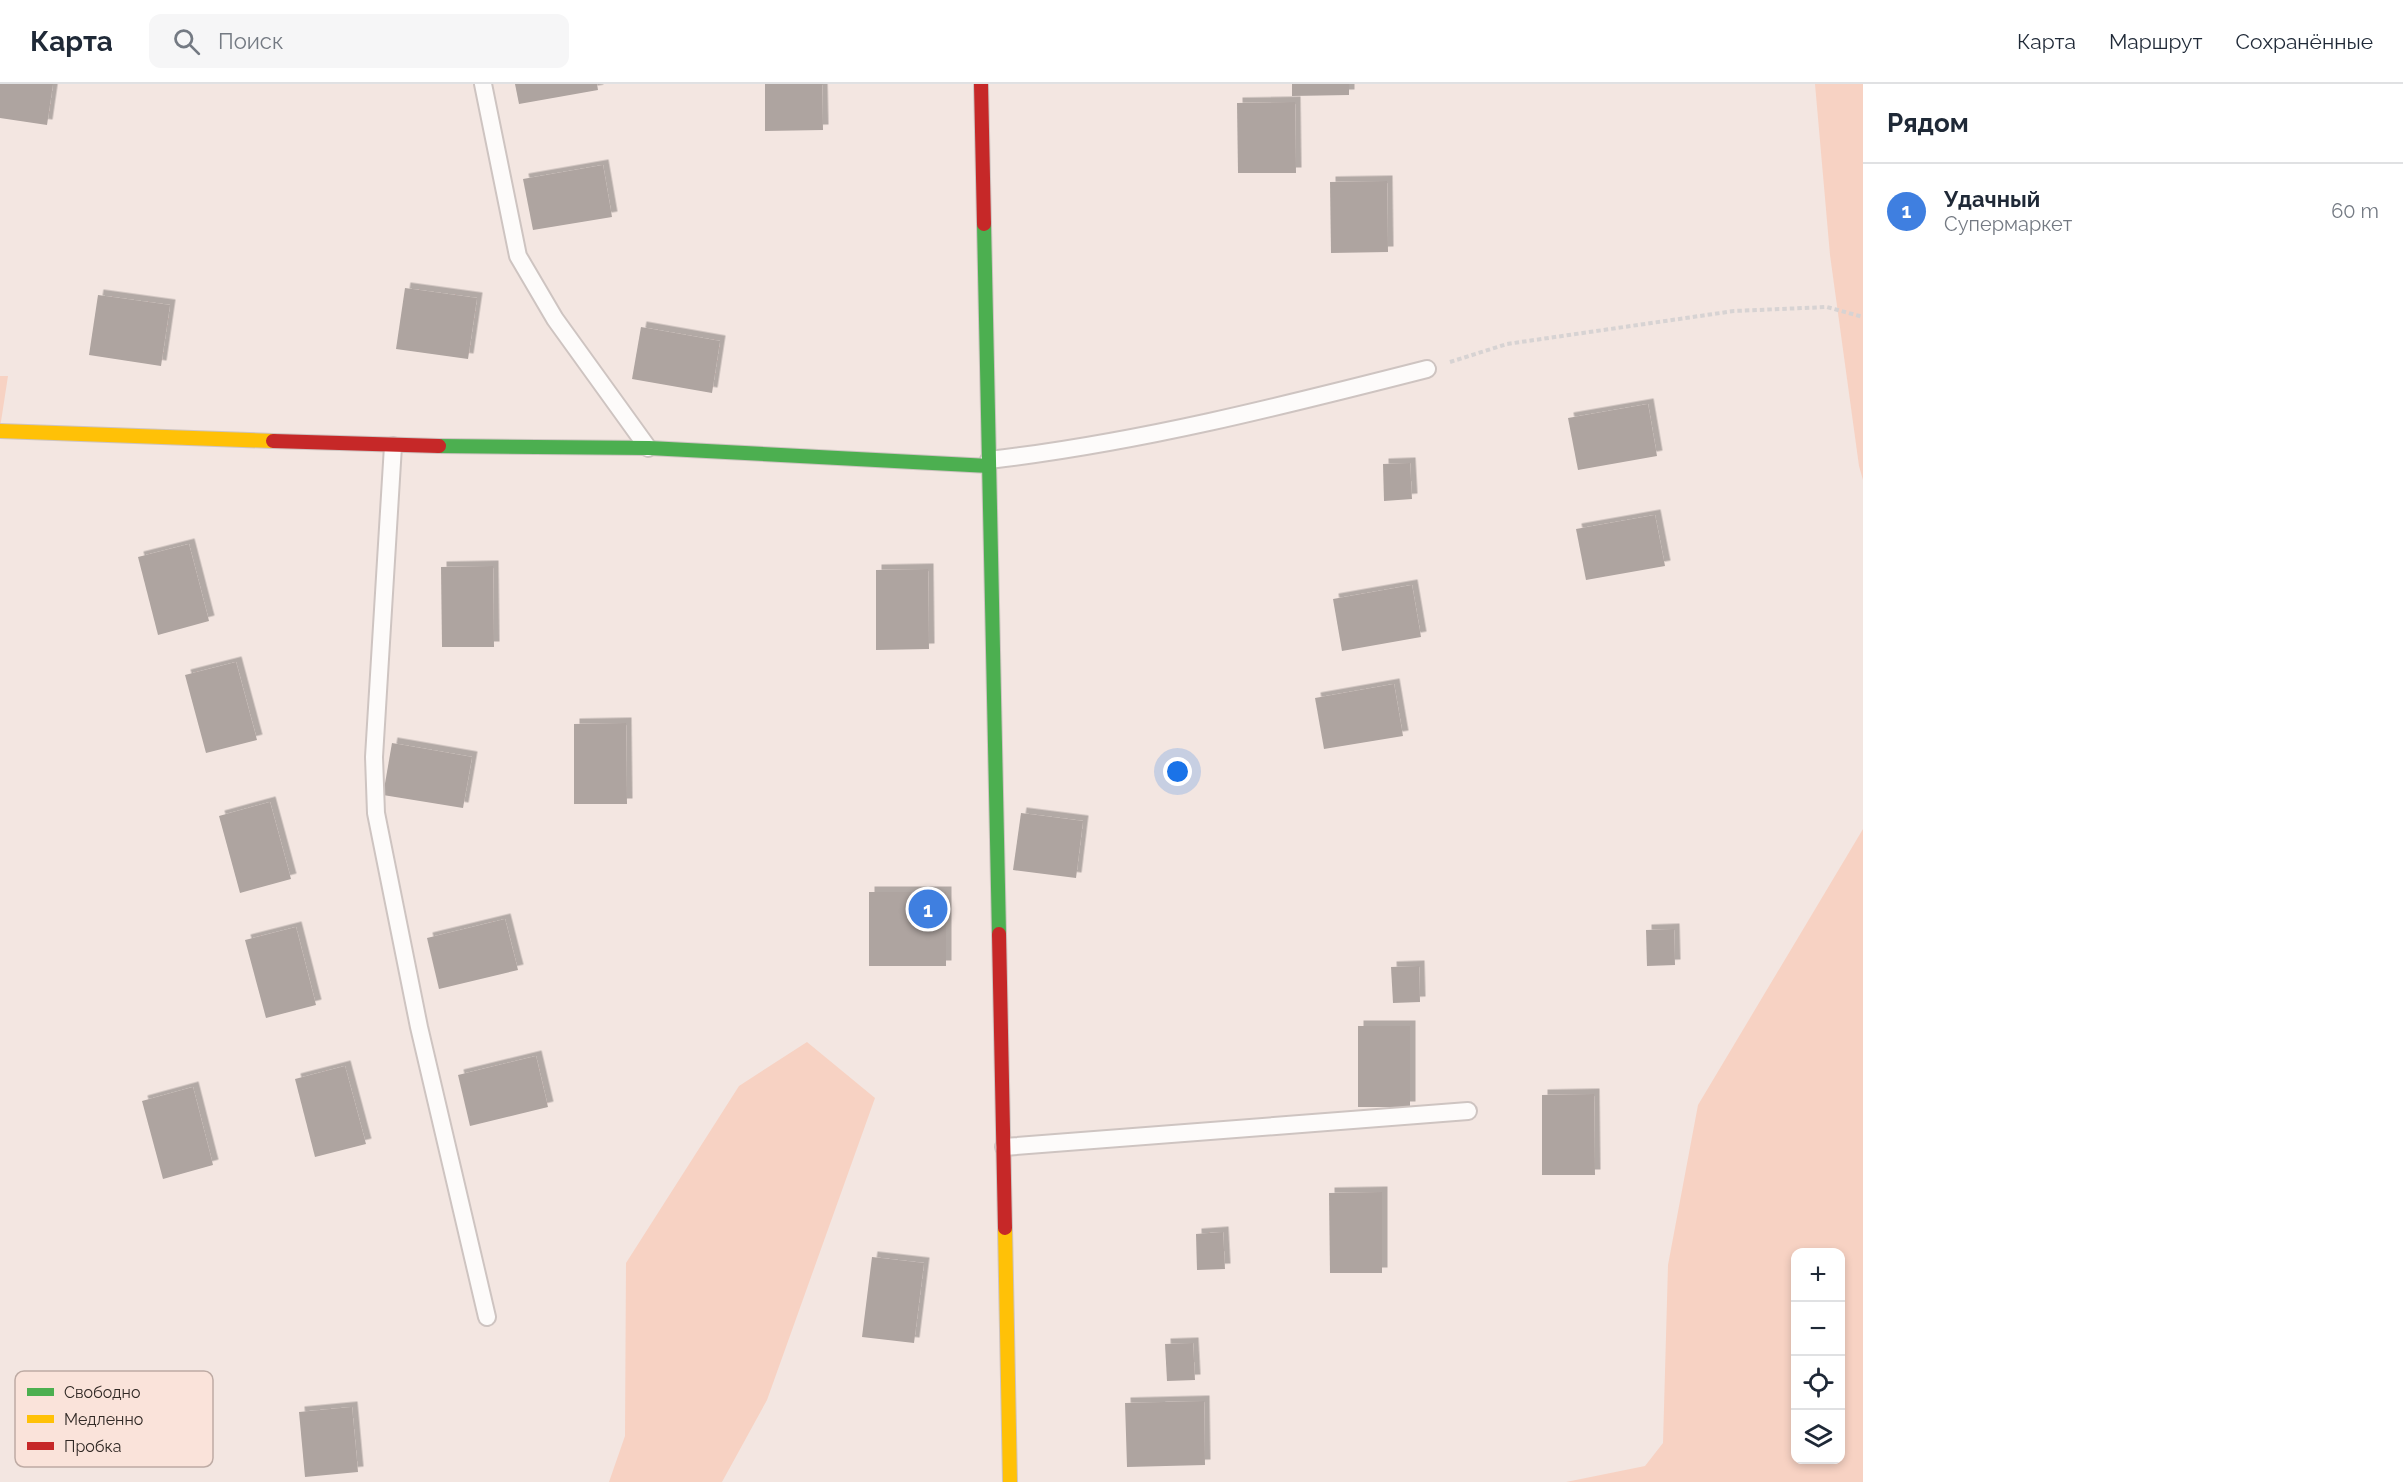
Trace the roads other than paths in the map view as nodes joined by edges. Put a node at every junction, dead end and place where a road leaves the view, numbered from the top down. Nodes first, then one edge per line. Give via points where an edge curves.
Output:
1 (483, 84) edge
2 (981, 84) edge
3 (1427, 369) road end
4 (0, 431) edge
5 (393, 446) junction
6 (649, 448) junction
7 (989, 463) junction
8 (1468, 1111) dead end
9 (1004, 1148) junction
10 (487, 1317) dead end
11 (1010, 1482) edge

1 - 6 lane via 518,256 555,319
2 - 7 street
3 - 7 lane via 1247,415
4 - 5 street
5 - 6 street
5 - 10 lane via 374,757 376,813 419,1027
6 - 7 street
7 - 9 street
8 - 9 lane
9 - 11 street

